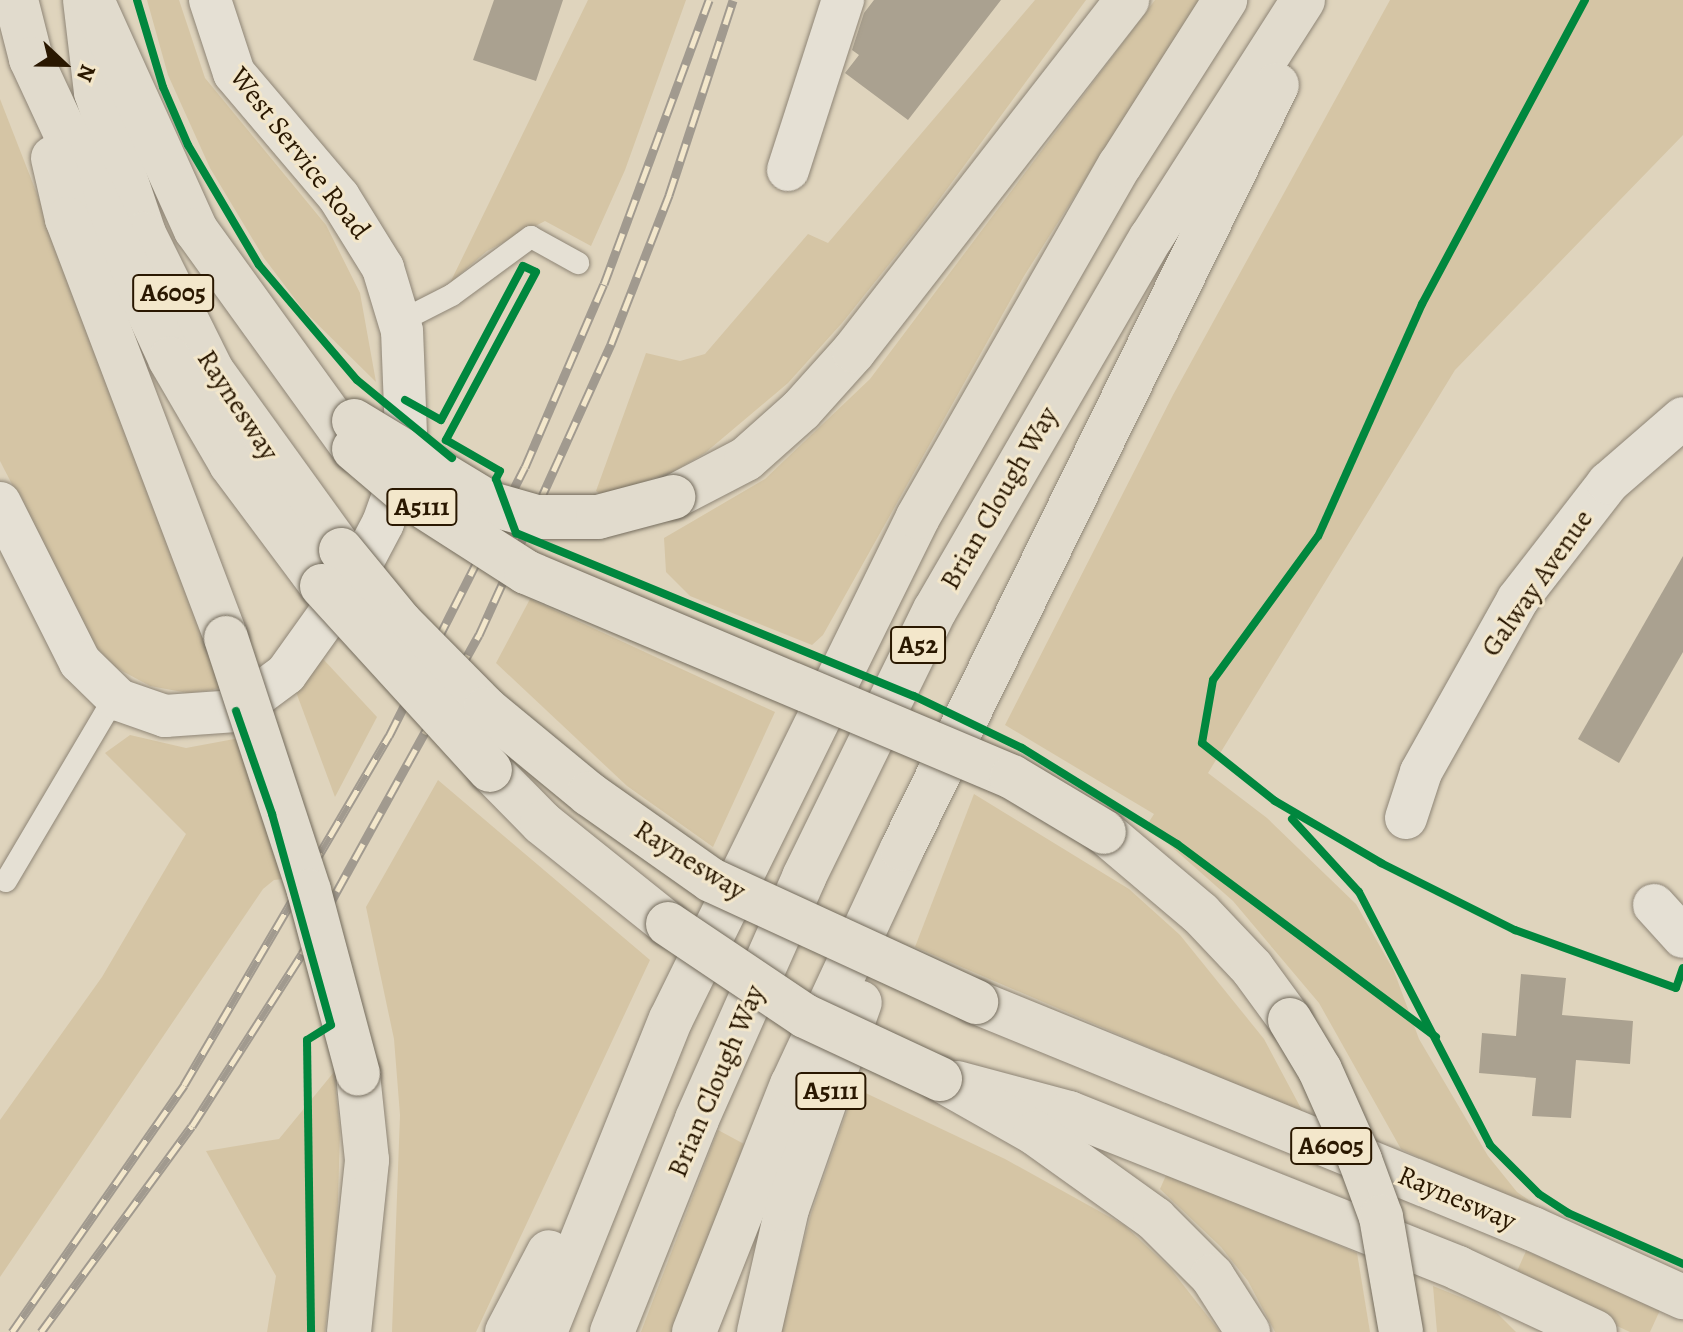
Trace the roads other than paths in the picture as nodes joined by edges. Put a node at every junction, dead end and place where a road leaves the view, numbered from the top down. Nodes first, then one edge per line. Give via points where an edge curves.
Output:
1 (16, 0) edge
2 (85, 0) edge
3 (92, 0) edge
4 (210, 0) edge
5 (843, 0) edge
6 (1127, 0) edge
7 (1225, 0) edge
8 (1303, 0) edge
9 (1317, 0) edge
10 (31, 59) junction
11 (788, 170) dead end
12 (578, 263) dead end
13 (399, 322) junction
14 (1683, 418) edge
15 (354, 435) junction
16 (0, 503) edge
17 (339, 572) junction
18 (115, 697) junction
19 (1406, 818) dead end
20 (902, 849) junction
21 (6, 881) dead end
22 (1654, 905) dead end
23 (1683, 937) edge
24 (671, 1019) junction
25 (940, 1079) junction
26 (1683, 1297) edge
27 (1572, 1327) edge
28 (349, 1332) edge
29 (507, 1332) edge
30 (545, 1332) edge
31 (612, 1332) edge
32 (694, 1332) edge
33 (759, 1332) edge
34 (1248, 1332) edge
35 (1401, 1332) edge

1 - 10 main road, Raynesway / A5111
2 - 17 main road, Raynesway / A6005 via 96,92 144,234 212,371
3 - 15 main road, A5111 via 145,127 196,230 311,390
4 - 13 street, West Service Road via 234,73 366,235
5 - 11 street
6 - 15 main road, bridge via 854,351 801,410 746,459 673,497 598,517 537,517 491,504
7 - 24 main road, Brian Clough Way / A52 via 1120,165 918,517
8 - 31 main road, Brian Clough Way / A52 via 1151,238 935,610 804,877 697,1119
9 - 20 main road
10 - 17 main road, Raynesway / A5111 via 170,359 231,464
10 - 28 main road, bridge via 67,219 226,638 301,864 358,1074 367,1160
12 - 13 lane via 531,237 452,295
13 - 17 street, West Service Road via 405,389 401,473
14 - 19 street, Galway Avenue via 1608,483 1526,588 1421,772
15 - 35 main road, A5111, bridge via 415,501 526,572 1012,777 1104,832 1200,913 1252,968 1320,1070 1381,1217
16 - 18 street via 61,631 80,662
17 - 18 street, West Service Road via 286,674 253,703 215,716 189,717 147,712
17 - 25 main road, Raynesway / A5111, bridge via 469,748 612,882 805,1016
17 - 26 main road, Raynesway / A6005, bridge via 401,623 486,709 589,794 711,880 976,1002 1490,1212
18 - 21 lane
20 - 32 main road via 792,1085
20 - 33 main road, A5111 via 845,1054 787,1209
22 - 23 street
24 - 29 main road
24 - 30 main road, Brian Clough Way / A52
25 - 27 main road, Raynesway / A6005 via 1069,1113 1458,1268
25 - 34 main road, A5111 via 1035,1133 1155,1219 1212,1276

